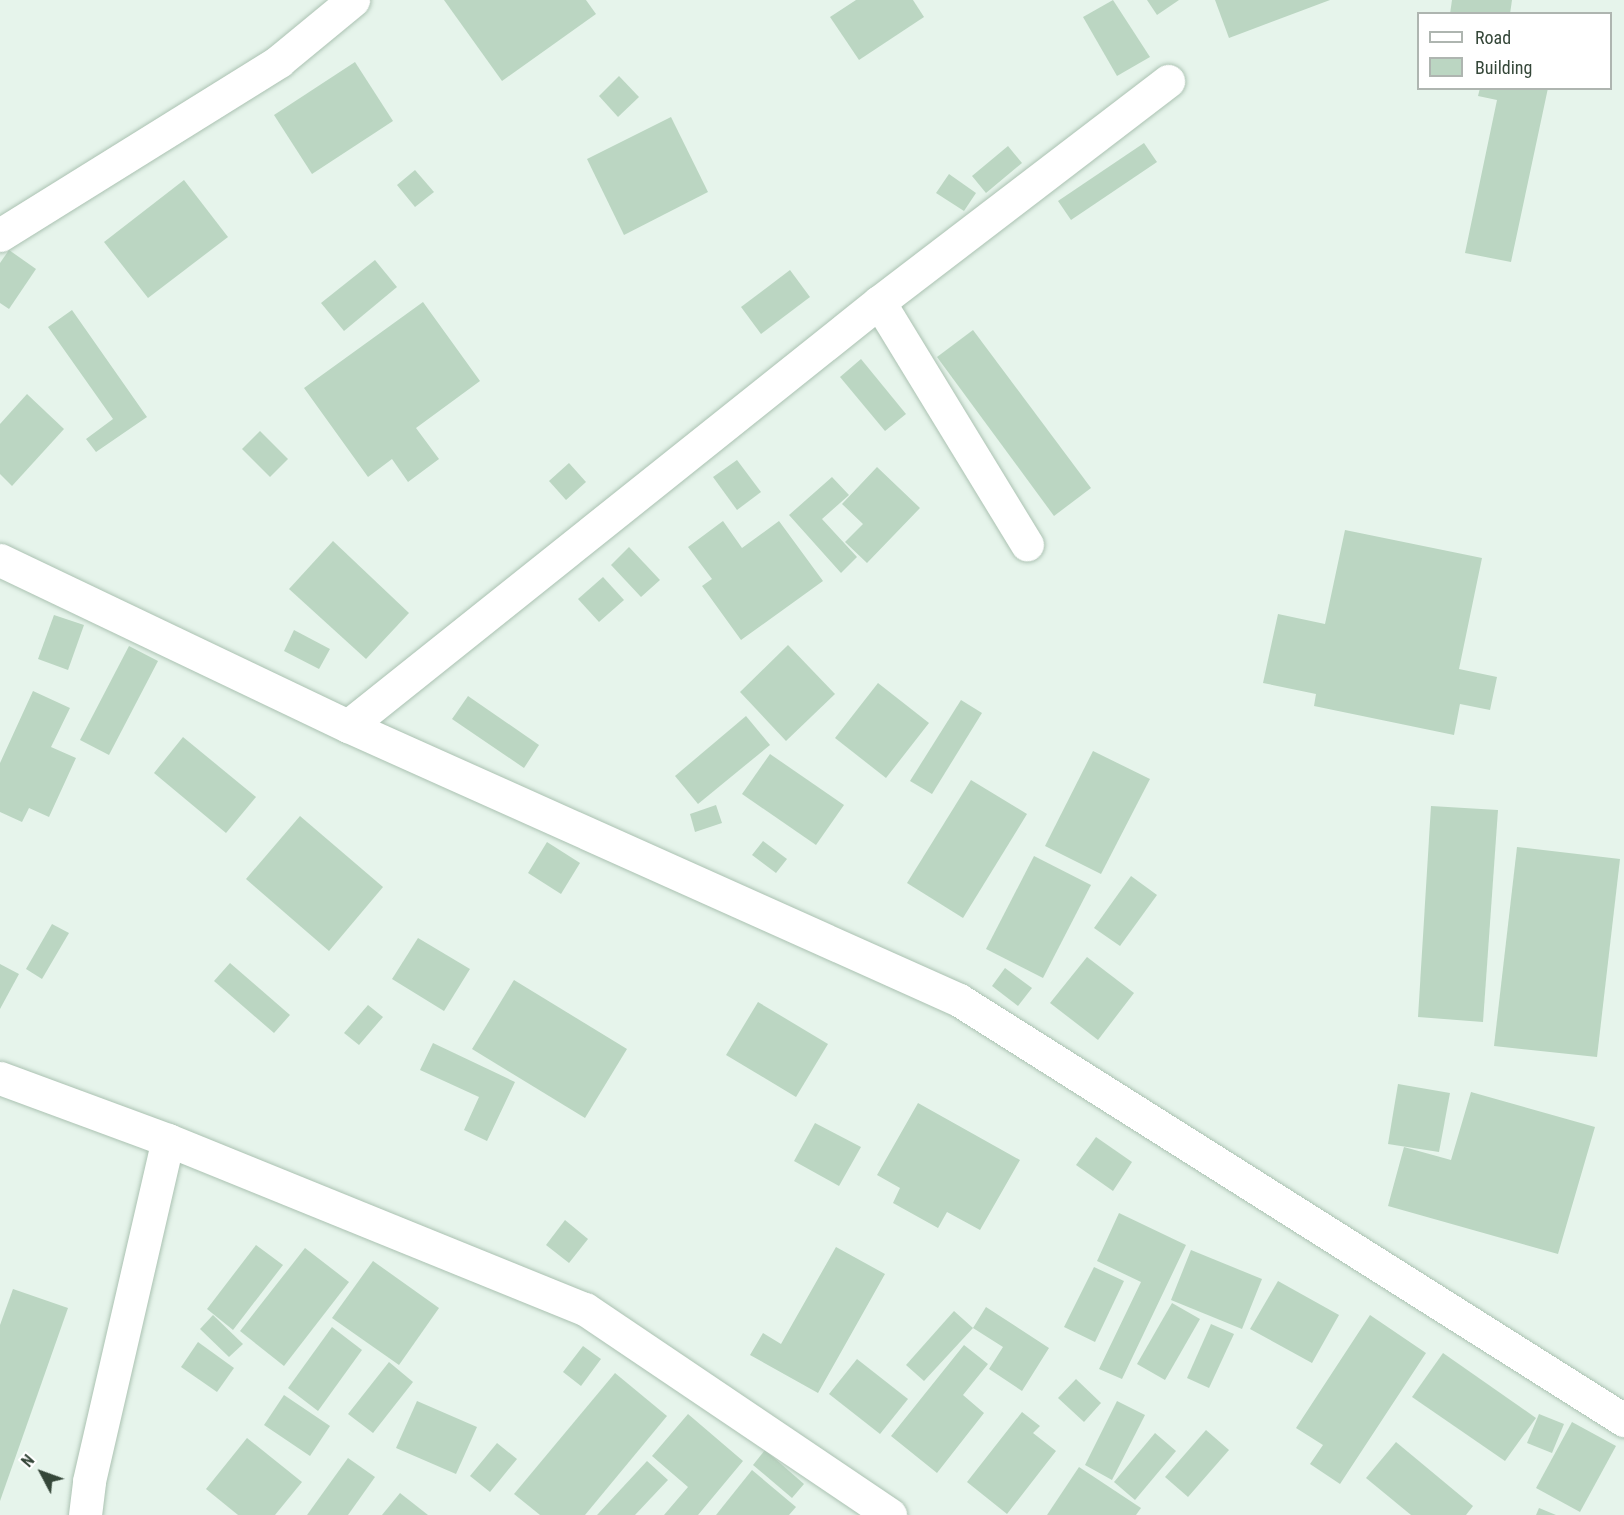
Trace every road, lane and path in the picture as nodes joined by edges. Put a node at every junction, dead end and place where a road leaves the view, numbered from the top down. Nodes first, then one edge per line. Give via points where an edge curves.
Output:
1 (353, 0) edge
2 (1168, 81) dead end
3 (0, 235) edge
4 (879, 302) junction
5 (1027, 544) dead end
6 (0, 560) edge
7 (348, 726) junction
8 (0, 1078) edge
9 (168, 1140) junction
10 (1624, 1420) edge
11 (85, 1515) edge
12 (890, 1515) edge

1 - 3 street via 279,61
2 - 4 street
4 - 5 street
4 - 7 street
6 - 7 street
7 - 10 street via 959,1000
8 - 9 street
9 - 11 street
9 - 12 street via 585,1309

